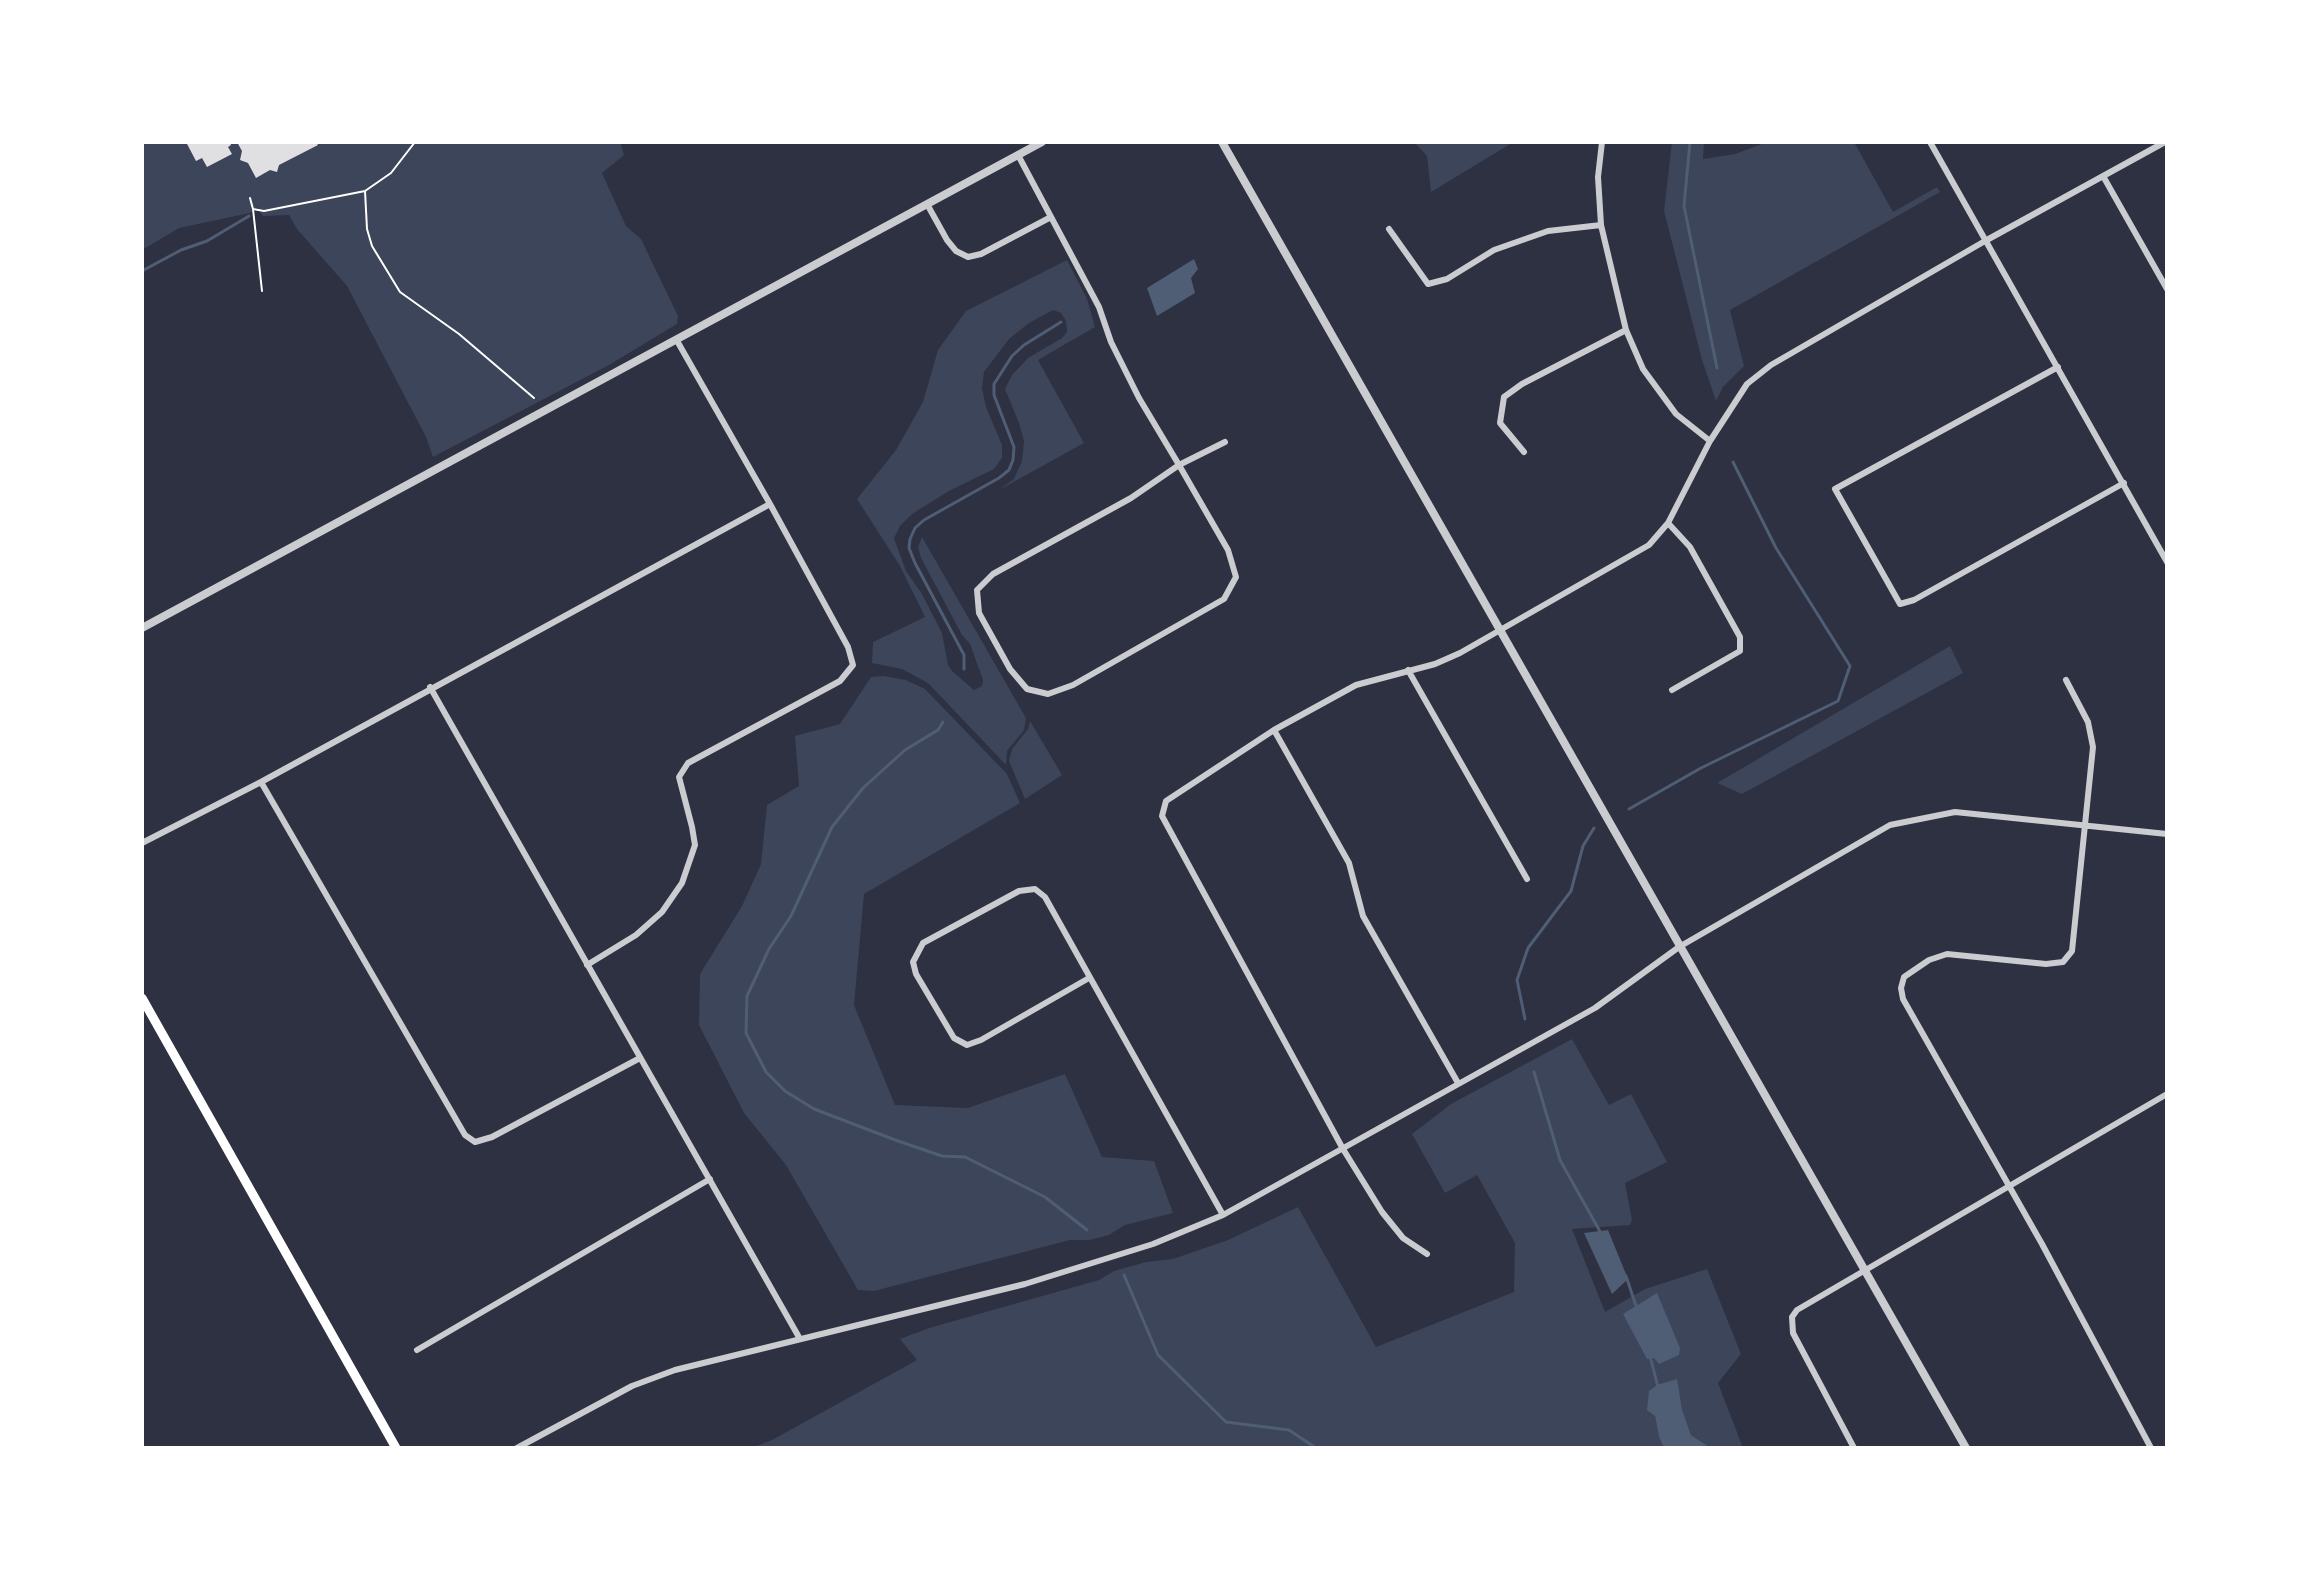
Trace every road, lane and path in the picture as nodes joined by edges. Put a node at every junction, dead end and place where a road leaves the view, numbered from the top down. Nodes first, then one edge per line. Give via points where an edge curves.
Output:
1 (415, 142) edge
2 (1042, 142) edge
3 (1222, 142) edge
4 (1602, 142) edge
5 (1930, 142) edge
6 (2165, 142) edge
7 (1018, 155) junction
8 (2103, 176) junction
9 (365, 191) junction
10 (250, 198) dead end
11 (927, 204) junction
12 (253, 209) junction
13 (1051, 217) junction
14 (1601, 225) junction
15 (1389, 229) dead end
16 (1985, 241) junction
17 (2167, 289) edge
18 (262, 291) dead end
19 (1626, 330) junction
20 (676, 339) junction
21 (2058, 367) junction
22 (534, 398) dead end
23 (1710, 441) junction
24 (1225, 442) dead end
25 (1524, 452) dead end
26 (1179, 465) junction
27 (2124, 483) junction
28 (770, 504) junction
29 (1668, 523) junction
30 (2167, 562) edge
31 (142, 628) edge
32 (1499, 630) junction
33 (1408, 670) junction
34 (2066, 680) dead end
35 (430, 687) junction
36 (1672, 690) dead end
37 (1274, 730) junction
38 (261, 782) junction
39 (2083, 824) junction
40 (2167, 834) edge
41 (142, 843) edge
42 (1527, 879) dead end
43 (1679, 947) junction
44 (587, 965) junction
45 (1089, 978) junction
46 (142, 998) edge
47 (640, 1058) junction
48 (1458, 1083) junction
49 (2167, 1094) edge
50 (1343, 1149) junction
51 (710, 1179) junction
52 (2008, 1187) junction
53 (1223, 1215) junction
54 (1427, 1254) dead end
55 (1864, 1272) junction
56 (800, 1339) junction
57 (417, 1350) dead end
58 (396, 1448) edge
59 (517, 1448) edge
60 (1854, 1448) edge
61 (1966, 1448) edge
62 (2151, 1448) edge

1 - 9 path via 391,173
2 - 7 street
3 - 32 street
4 - 14 street
5 - 16 street
6 - 8 street
7 - 11 street
7 - 13 street
8 - 16 street
8 - 17 street
9 - 12 path
9 - 22 path via 372,246 400,292
10 - 12 path
11 - 13 street via 947,240 968,257
11 - 20 street
12 - 18 path
13 - 26 street via 1139,398
14 - 15 street via 1548,231 1494,250 1447,279 1428,284
14 - 19 street
16 - 21 street
16 - 23 street via 1771,365 1747,384
19 - 23 street via 1643,369 1676,414
19 - 25 street via 1504,397 1500,423
20 - 28 street
20 - 31 street
21 - 27 street
21 - 27 street via 1835,489 1900,604
23 - 29 street
24 - 26 street
26 - 26 street via 1131,498 993,574 977,590 979,613 1027,689 1048,694 1073,685 1224,599 1236,577 1228,550
27 - 30 street
28 - 35 street
28 - 44 street via 853,665 840,681 688,763 679,777 695,845 682,883 662,912 636,935
29 - 32 street via 1649,545
29 - 36 street via 1690,547 1740,637 1740,651
32 - 33 street via 1435,664
32 - 43 street
33 - 37 street via 1356,685
33 - 42 street
34 - 39 street via 2088,722 2093,747
35 - 38 street
35 - 44 street
37 - 48 street via 1349,863 1363,916
37 - 50 street via 1166,801 1162,816
38 - 41 street
38 - 47 street via 465,1135 475,1142 492,1137
39 - 40 street
39 - 43 street via 1955,812 1890,825
39 - 52 street via 2072,951 2063,962 1947,954 1904,977 1901,988
43 - 48 street via 1595,1008
43 - 55 street
44 - 47 street
45 - 45 street via 1045,897 1035,889 1019,891 923,943 913,962 954,1038 967,1045
45 - 53 street
46 - 58 main road
47 - 51 street
48 - 50 street
49 - 52 street
50 - 53 street
50 - 54 street via 1382,1212 1403,1238
51 - 56 street
51 - 57 street
52 - 55 street
52 - 62 street
53 - 56 street via 1153,1244 1025,1284
55 - 60 street via 1797,1310 1791,1325
55 - 61 street
56 - 59 street via 632,1386

